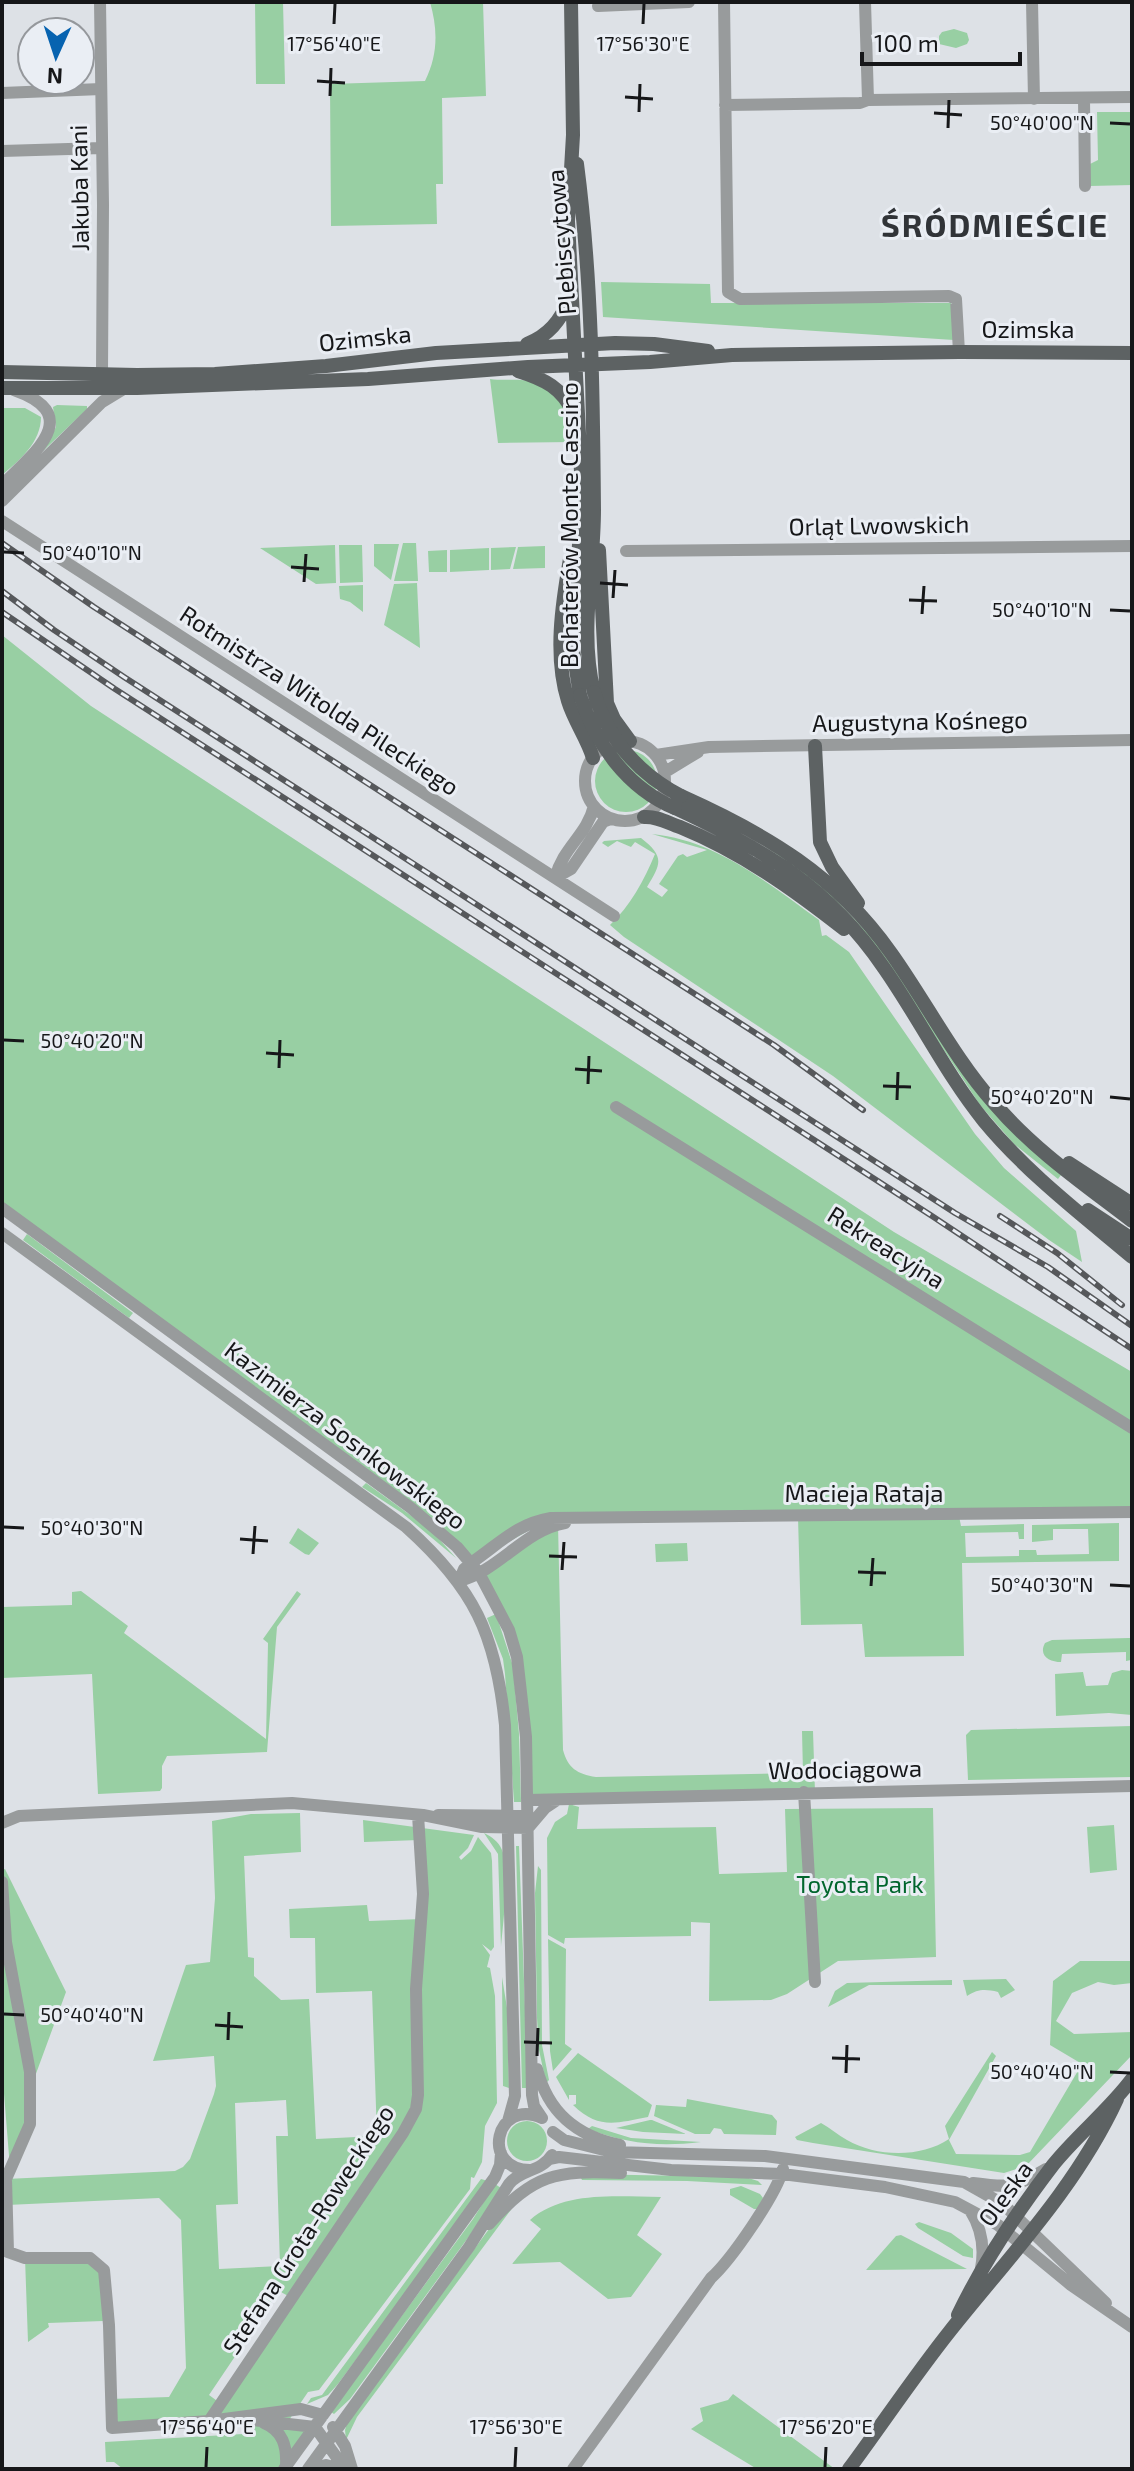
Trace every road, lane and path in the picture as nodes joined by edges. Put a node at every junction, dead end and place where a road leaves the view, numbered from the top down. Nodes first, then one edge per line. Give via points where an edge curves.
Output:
1 (100, 2) edge
2 (571, 2) edge
3 (689, 2) edge
4 (724, 2) edge
5 (865, 2) edge
6 (1032, 3) edge
7 (598, 6) dead end
8 (101, 89) junction
9 (2, 93) edge
10 (1132, 97) edge
11 (1084, 98) junction
12 (1034, 99) junction
13 (868, 100) junction
14 (725, 105) junction
15 (573, 135) junction
16 (102, 148) junction
17 (2, 151) edge
18 (1085, 186) dead end
19 (571, 296) junction
20 (592, 344) junction
21 (573, 345) junction
22 (515, 348) junction
23 (959, 352) junction
24 (1132, 353) edge
25 (732, 355) junction
26 (592, 364) junction
27 (574, 365) junction
28 (509, 368) junction
29 (2, 372) edge
30 (102, 373) junction
31 (5, 387) edge
32 (125, 388) junction
33 (578, 422) junction
34 (2, 485) edge
35 (2, 501) edge
36 (588, 511) junction
37 (2, 515) edge
38 (6, 524) edge
39 (1132, 546) edge
40 (626, 551) dead end
41 (1132, 740) edge
42 (630, 741) junction
43 (815, 746) junction
44 (709, 747) junction
45 (656, 755) junction
46 (593, 758) junction
47 (665, 772) junction
48 (678, 802) junction
49 (594, 806) junction
50 (644, 817) junction
51 (611, 819) junction
52 (555, 878) junction
53 (614, 916) dead end
54 (864, 918) junction
55 (870, 948) junction
56 (616, 1107) dead end
57 (1028, 1139) junction
58 (1062, 1197) junction
59 (1132, 1204) edge
60 (2, 1208) edge
61 (1132, 1221) edge
62 (2, 1233) edge
63 (1132, 1239) edge
64 (1132, 1257) edge
65 (1132, 1428) edge
66 (1132, 1512) edge
67 (475, 1568) junction
68 (459, 1581) junction
69 (1132, 1786) edge
70 (804, 1792) junction
71 (560, 1799) junction
72 (528, 1800) junction
73 (420, 1815) junction
74 (509, 1822) junction
75 (528, 1822) junction
76 (2, 1823) edge
77 (2, 1882) edge
78 (815, 1982) dead end
79 (533, 2040) junction
80 (1132, 2079) edge
81 (1117, 2099) junction
82 (542, 2118) junction
83 (508, 2121) junction
84 (553, 2132) junction
85 (651, 2151) junction
86 (501, 2153) junction
87 (784, 2158) junction
88 (549, 2159) junction
89 (1053, 2166) junction
90 (6, 2168) edge
91 (530, 2170) junction
92 (671, 2170) junction
93 (782, 2174) junction
94 (964, 2182) junction
95 (968, 2207) junction
96 (1016, 2216) junction
97 (1006, 2231) junction
98 (1032, 2231) junction
99 (1022, 2244) junction
100 (469, 2247) junction
101 (981, 2269) junction
102 (1116, 2314) junction
103 (1132, 2327) edge
104 (951, 2330) junction
105 (323, 2415) junction
106 (230, 2419) junction
107 (257, 2420) junction
108 (209, 2421) junction
109 (315, 2427) junction
110 (332, 2436) junction
111 (285, 2467) edge
112 (310, 2469) edge
113 (343, 2469) edge
114 (352, 2469) edge
115 (573, 2469) edge
116 (849, 2469) edge

1 - 8 street, Jakuba Kani
2 - 15 main road, Plebiscytowa
3 - 7 street
4 - 14 street
5 - 13 street
6 - 12 street
8 - 9 street
8 - 16 street, Jakuba Kani
10 - 11 street
11 - 12 street
11 - 18 street
12 - 13 street
13 - 14 street
14 - 23 street via 728,292 740,299 949,296 956,299
15 - 19 main road, Plebiscytowa
15 - 20 main road, Plebiscytowa
16 - 17 street
16 - 30 street, Jakuba Kani
19 - 21 main road, Plebiscytowa
19 - 22 main road via 552,329
20 - 21 main road, Ozimska
20 - 25 main road, Ozimska via 654,344
20 - 26 main road, Bohaterów Monte Cassino
21 - 22 main road, Ozimska
21 - 27 main road, Bohaterów Monte Cassino
22 - 30 main road, Ozimska via 253,372
23 - 24 main road, Ozimska
23 - 25 main road, Ozimska
25 - 26 main road, Ozimska
26 - 27 main road, Ozimska
26 - 36 main road, Bohaterów Monte Cassino
27 - 28 main road, Ozimska
27 - 33 main road, Bohaterów Monte Cassino
28 - 32 main road, Ozimska
28 - 33 main road via 557,388
29 - 30 main road, Ozimska
31 - 32 main road, Ozimska
31 - 34 street via 43,404 49,430
32 - 35 street via 102,402
33 - 36 main road, Bohaterów Monte Cassino
36 - 42 main road via 601,564 606,693 614,719
36 - 46 main road via 563,603 561,642 567,700
36 - 48 main road, Bohaterów Monte Cassino, bridge via 587,694 630,758
37 - 38 street
38 - 52 street, Rotmistrza Witolda Pileckiego
39 - 40 street, Orląt Lwowskich
41 - 43 street, Augustyna Kośnego
42 - 45 street
42 - 46 street via 614,743
43 - 44 street, Augustyna Kośnego
43 - 54 main road via 820,842
44 - 45 street, Augustyna Kośnego
44 - 47 street, Augustyna Kośnego
45 - 47 street
46 - 49 street via 586,787
47 - 50 street via 662,798
48 - 54 main road, Bohaterów Monte Cassino via 750,828 830,884
48 - 55 main road, Bohaterów Monte Cassino via 783,865 825,899
49 - 51 street
49 - 52 street via 559,860
50 - 51 street
50 - 55 main road via 701,835 759,865
51 - 52 street via 603,822 571,869
52 - 53 street, Rotmistrza Witolda Pileckiego
54 - 57 main road, Bohaterów Monte Cassino via 979,1086
55 - 58 main road, Bohaterów Monte Cassino via 983,1120
56 - 65 street, Rekreacyjna
57 - 59 main road
57 - 61 main road
58 - 63 main road
58 - 64 main road
60 - 67 street, Kazimierza Sosnkowskiego via 411,1508
62 - 68 street, Kazimierza Sosnkowskiego via 406,1527
66 - 67 street, Macieja Rataja via 551,1518 527,1523
67 - 68 street, Macieja Rataja via 464,1569
67 - 72 street, Kazimierza Sosnkowskiego via 509,1630 517,1657
68 - 74 street, Kazimierza Sosnkowskiego via 498,1666
69 - 70 street, Wodociągowa
70 - 71 street, Wodociągowa
70 - 78 street
71 - 72 street, Wodociągowa
71 - 75 street
72 - 75 street, Kazimierza Sosnkowskiego
73 - 74 street via 482,1827
73 - 76 street via 292,1803 19,1816
73 - 108 street, Stefana Grota-Roweckiego via 423,1894 416,2109
74 - 75 street
74 - 83 street, Kazimierza Sosnkowskiego via 515,2096
75 - 79 street, Kazimierza Sosnkowskiego
77 - 90 street via 6,1942 30,2072 30,2124
79 - 82 street, Kazimierza Sosnkowskiego via 533,2101
79 - 85 street via 548,2100 567,2123 592,2137
80 - 81 main road, Oleska
81 - 89 main road, Oleska
81 - 98 main road, Oleska via 1104,2128
82 - 83 street via 521,2114
82 - 84 street
83 - 86 street via 499,2138
84 - 85 street via 564,2140 612,2152
84 - 88 street via 555,2148
85 - 87 street
86 - 91 street via 513,2167
86 - 105 street via 495,2177
87 - 93 street
87 - 94 street
88 - 91 street
88 - 92 street
89 - 94 street via 1016,2185
89 - 96 main road, Oleska
90 - 108 street via 8,2252 25,2258 90,2258 104,2270 112,2428
91 - 100 street via 516,2175
92 - 93 street
92 - 100 street via 572,2172 547,2179 514,2197
93 - 95 street via 906,2190
93 - 115 street via 750,2227
94 - 96 street
95 - 97 street
95 - 101 street via 981,2235
96 - 97 main road, Oleska
96 - 98 street
97 - 99 street
97 - 101 main road, Oleska
98 - 99 main road, Oleska
98 - 102 street
99 - 102 street
99 - 104 main road, Oleska
100 - 110 street
101 - 104 main road, Oleska
102 - 103 street
104 - 116 main road, Oleska
105 - 106 street via 301,2409
105 - 109 street
105 - 110 street
106 - 107 street
106 - 108 street
107 - 109 street
107 - 111 street via 281,2437 287,2450
109 - 110 street
109 - 111 street
110 - 112 street
110 - 113 street
110 - 114 street
112 - 113 street

